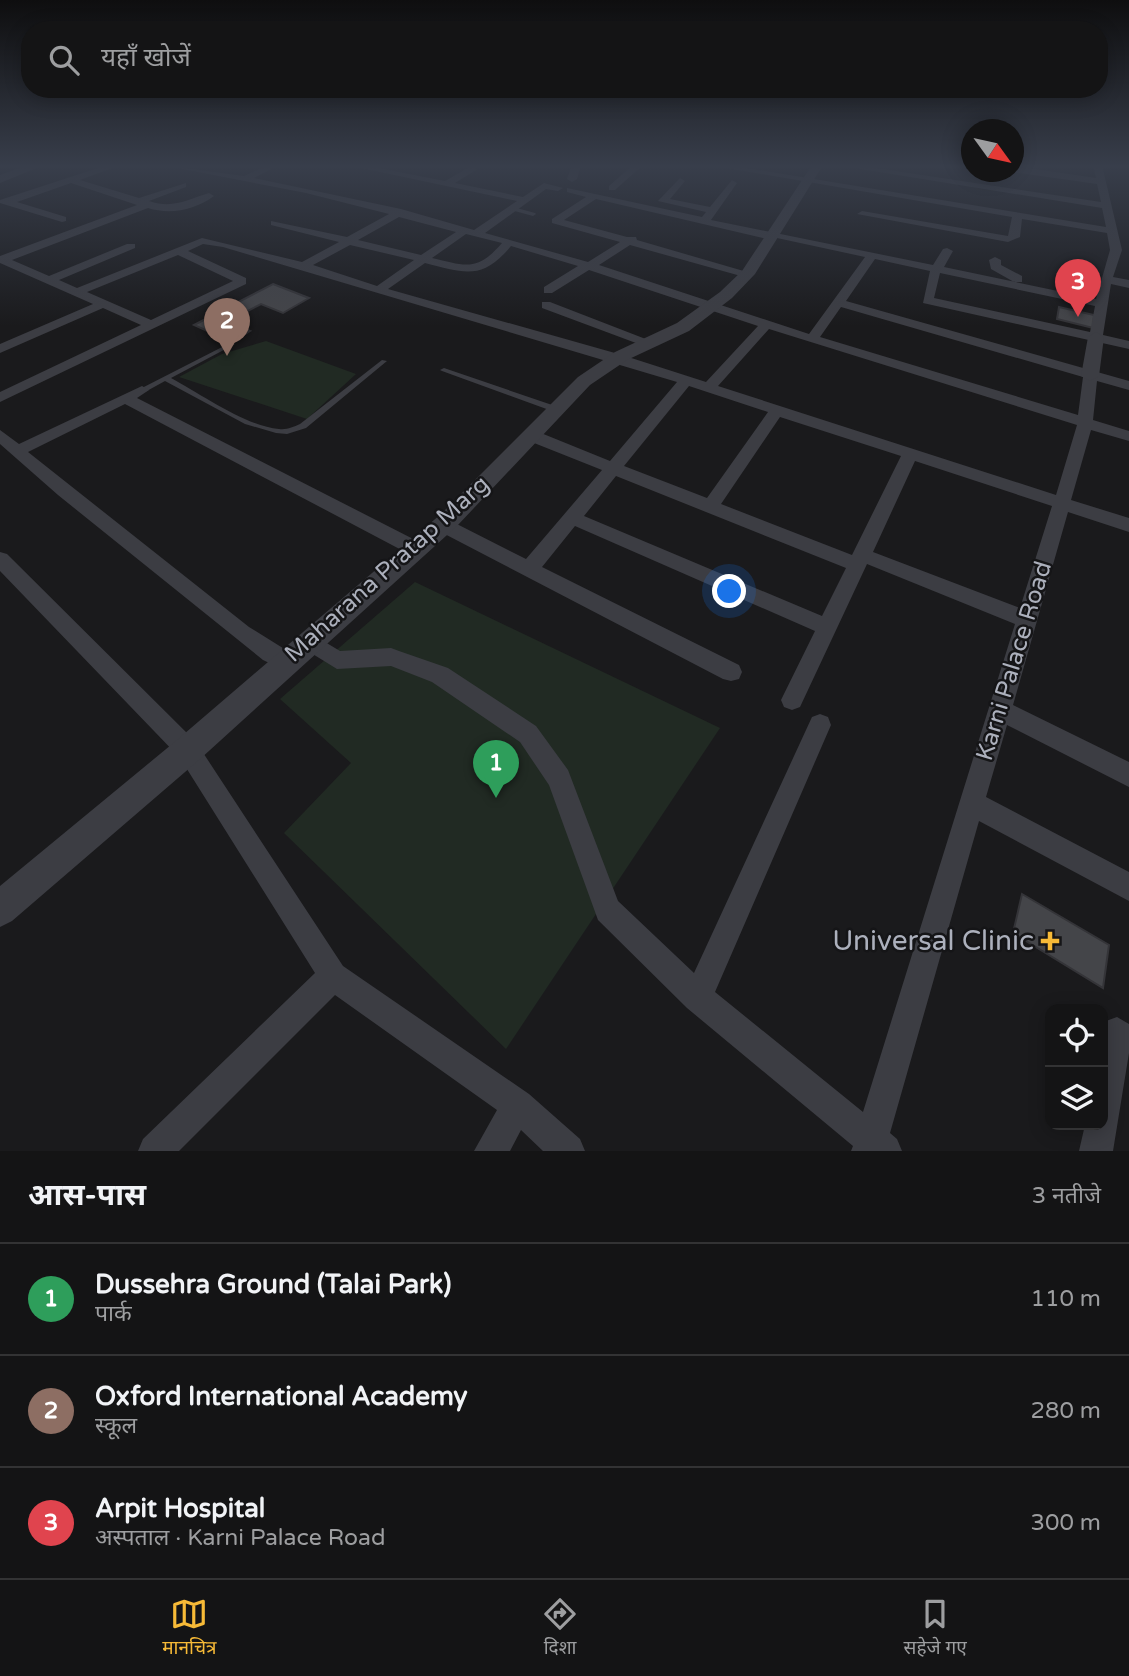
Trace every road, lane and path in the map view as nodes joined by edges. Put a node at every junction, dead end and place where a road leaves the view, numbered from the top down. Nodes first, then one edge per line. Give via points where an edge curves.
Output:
1 (105, 219) edge
2 (388, 219) edge
3 (424, 219) edge
4 (495, 219) edge
5 (549, 219) edge
6 (559, 219) edge
7 (688, 219) edge
8 (705, 219) edge
9 (783, 219) edge
10 (859, 219) edge
11 (890, 219) edge
12 (1017, 219) edge
13 (1034, 219) edge
14 (1110, 219) edge
15 (556, 221) junction
16 (275, 223) dead end
17 (710, 224) junction
18 (855, 225) dead end
19 (1113, 231) junction
20 (471, 232) junction
21 (773, 235) junction
22 (350, 239) junction
23 (632, 239) junction
24 (508, 243) junction
25 (131, 246) dead end
26 (177, 250) junction
27 (947, 251) dead end
28 (872, 255) junction
29 (1, 260) edge
30 (421, 260) junction
31 (995, 260) dead end
32 (589, 265) junction
33 (303, 266) junction
34 (938, 269) junction
35 (748, 274) junction
36 (1106, 279) junction
37 (49, 280) junction
38 (1129, 284) edge
39 (1021, 287) junction
40 (379, 290) junction
41 (548, 290) dead end
42 (78, 292) junction
43 (837, 302) junction
44 (105, 303) junction
45 (713, 304) junction
46 (1101, 304) junction
47 (546, 305) dead end
48 (767, 324) junction
49 (152, 325) junction
50 (1096, 337) junction
51 (812, 339) junction
52 (649, 342) junction
53 (232, 344) dead end
54 (1129, 345) edge
55 (0, 349) edge
56 (617, 358) junction
57 (384, 361) dead end
58 (444, 370) dead end
59 (1090, 376) junction
60 (165, 378) junction
61 (687, 380) junction
62 (1129, 386) edge
63 (709, 387) junction
64 (142, 390) joint
65 (0, 398) edge
66 (126, 399) junction
67 (555, 409) junction
68 (778, 410) junction
69 (1084, 423) junction
70 (0, 435) edge
71 (530, 435) junction
72 (1129, 436) edge
73 (18, 452) junction
74 (910, 454) junction
75 (614, 468) junction
76 (1062, 502) junction
77 (710, 506) junction
78 (572, 518) junction
79 (443, 525) junction
80 (1129, 525) edge
81 (416, 549) junction
82 (0, 559) edge
83 (860, 560) junction
84 (529, 569) junction
85 (1026, 619) junction
86 (829, 628) junction
87 (310, 642) junction
88 (286, 662) junction
89 (731, 672) dead end
90 (792, 700) dead end
91 (999, 709) junction
92 (820, 724) dead end
93 (188, 750) junction
94 (1129, 775) edge
95 (971, 803) junction
96 (1129, 887) edge
97 (0, 909) edge
98 (333, 976) junction
99 (698, 997) junction
100 (1117, 1032) dead end
101 (1108, 1084) edge
102 (518, 1105) junction
103 (1100, 1130) edge
104 (875, 1147) edge
105 (155, 1151) edge
106 (491, 1151) edge
107 (568, 1151) edge
108 (1096, 1151) edge

1 - 29 street
2 - 22 street
3 - 20 street
4 - 20 street
5 - 15 street
6 - 15 street
7 - 17 street
8 - 17 street
9 - 21 street, Maharana Pratap Marg
10 - 18 street
11 - 12 street via 1008,239 1015,237
13 - 19 street
14 - 19 street, Karni Palace Road
15 - 23 street
16 - 22 street
17 - 21 street
19 - 36 street, Karni Palace Road via 1116,250
20 - 24 street
20 - 30 street
21 - 28 street
21 - 35 street, Maharana Pratap Marg
22 - 30 street
22 - 33 street
23 - 32 street
23 - 35 street
24 - 30 street via 478,270
24 - 32 street
25 - 37 street
26 - 33 street via 211,241
26 - 42 street
26 - 49 street via 242,281
27 - 34 street
28 - 34 street
28 - 43 street
29 - 37 street
30 - 40 street
31 - 39 street via 995,267 1018,279
32 - 41 street
32 - 45 street
33 - 40 street
34 - 39 street
34 - 50 street via 927,300
35 - 45 street, Maharana Pratap Marg
36 - 38 street
36 - 46 street, Karni Palace Road
37 - 42 street
39 - 46 street
40 - 56 street
42 - 44 street
43 - 51 street
43 - 59 street
44 - 49 street
44 - 55 street
45 - 48 street
45 - 52 street, Maharana Pratap Marg via 684,327
46 - 50 street, Karni Palace Road
47 - 52 street
48 - 51 street
48 - 63 street
49 - 65 street
50 - 54 street
50 - 59 street, Karni Palace Road
51 - 69 street
52 - 56 street, Maharana Pratap Marg
53 - 60 lane
56 - 61 street
56 - 67 street, Maharana Pratap Marg
57 - 60 lane via 291,431 278,432 235,414
58 - 67 lane
59 - 62 street
59 - 69 street, Karni Palace Road
60 - 64 lane
61 - 63 street
61 - 75 street
63 - 68 street
64 - 66 street
66 - 73 street
66 - 81 street
67 - 71 street, Maharana Pratap Marg
68 - 74 street
68 - 77 street
69 - 72 street
69 - 76 street, Karni Palace Road
70 - 73 street
71 - 75 street
71 - 79 street, Maharana Pratap Marg
73 - 88 street via 259,649
74 - 76 street
74 - 83 street
75 - 77 street
75 - 78 street
76 - 80 street
76 - 85 street, Karni Palace Road
77 - 83 street
78 - 84 street
78 - 86 street
79 - 81 street, Maharana Pratap Marg
79 - 84 street
81 - 87 street, Maharana Pratap Marg
82 - 93 street
83 - 85 street
83 - 86 street
84 - 89 street
85 - 91 street, Karni Palace Road
86 - 90 street
87 - 88 street, Maharana Pratap Marg
87 - 99 street via 337,660 391,657 440,675 528,734 559,778 608,910
88 - 93 street, Maharana Pratap Marg
91 - 94 street
91 - 95 street, Karni Palace Road
92 - 99 street
93 - 97 street, Maharana Pratap Marg
93 - 98 street
95 - 96 street
95 - 104 street, Karni Palace Road
98 - 102 street
98 - 105 street
99 - 104 street
100 - 101 street
102 - 106 street
102 - 107 street
103 - 108 street

